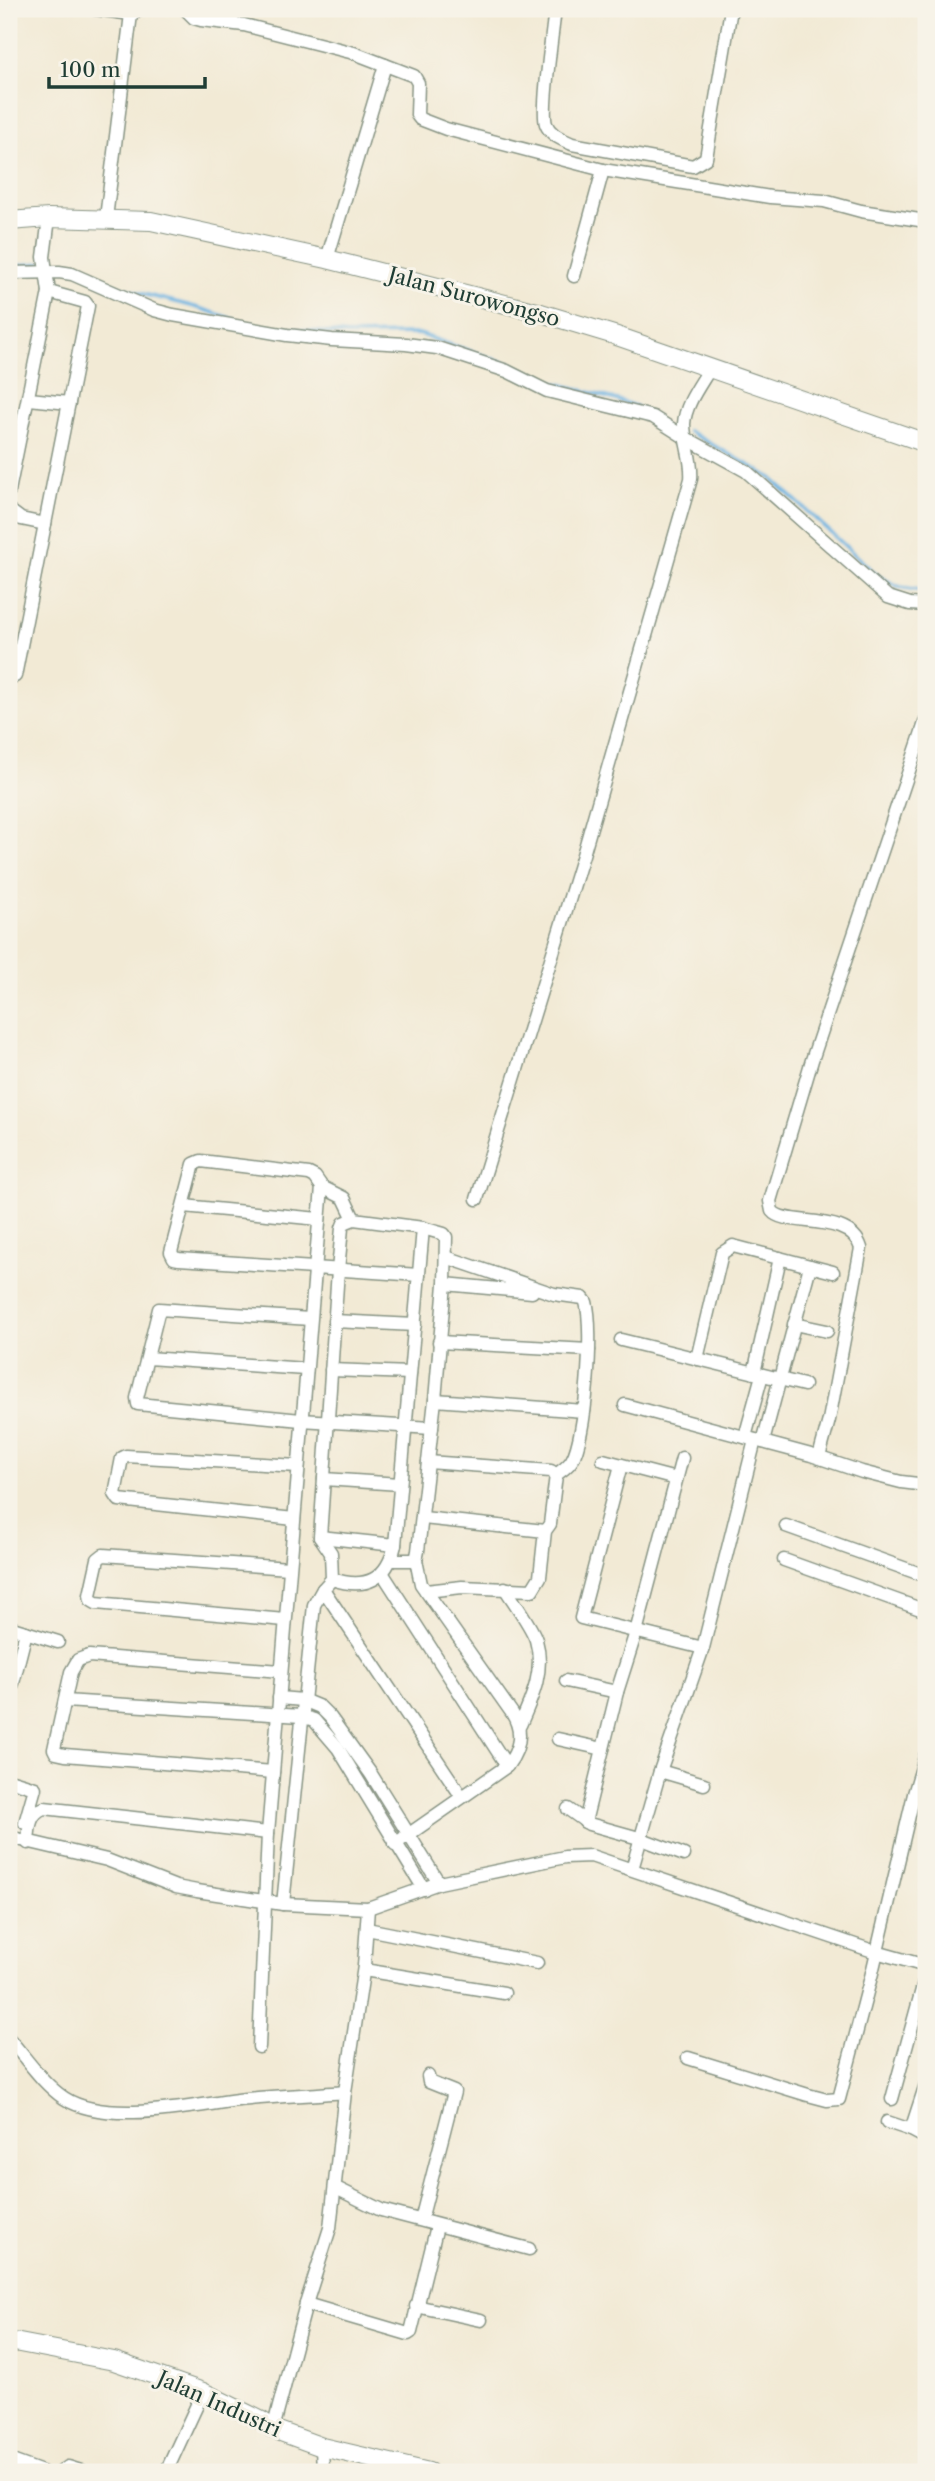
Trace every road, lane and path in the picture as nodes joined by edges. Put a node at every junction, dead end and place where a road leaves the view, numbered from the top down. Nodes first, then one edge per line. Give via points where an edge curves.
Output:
1 (95, 9) edge
2 (185, 9) edge
3 (555, 9) edge
4 (731, 9) edge
5 (136, 11) edge
6 (384, 65) junction
7 (603, 170) junction
8 (49, 218) junction
9 (106, 218) junction
10 (9, 221) edge
11 (926, 221) edge
12 (327, 259) junction
13 (44, 266) junction
14 (9, 273) edge
15 (574, 276) dead end
16 (48, 292) junction
17 (710, 368) junction
18 (29, 398) junction
19 (69, 403) junction
20 (685, 430) junction
21 (926, 443) edge
22 (9, 491) edge
23 (9, 510) edge
24 (45, 524) junction
25 (926, 605) edge
26 (15, 676) dead end
27 (926, 720) edge
28 (322, 1187) junction
29 (477, 1199) dead end
30 (184, 1206) junction
31 (318, 1219) junction
32 (354, 1219) junction
33 (423, 1228) junction
34 (446, 1257) junction
35 (780, 1258) junction
36 (810, 1266) junction
37 (314, 1270) junction
38 (338, 1270) junction
39 (833, 1272) dead end
40 (419, 1275) junction
41 (445, 1284) junction
42 (554, 1294) junction
43 (310, 1319) junction
44 (334, 1321) junction
45 (794, 1324) junction
46 (415, 1325) junction
47 (827, 1331) dead end
48 (621, 1340) dead end
49 (439, 1342) junction
50 (589, 1350) junction
51 (148, 1358) junction
52 (697, 1359) junction
53 (305, 1369) junction
54 (331, 1370) junction
55 (410, 1373) junction
56 (758, 1374) junction
57 (780, 1379) junction
58 (804, 1385) dead end
59 (435, 1400) junction
60 (625, 1405) dead end
61 (584, 1411) junction
62 (301, 1420) junction
63 (328, 1421) junction
64 (405, 1426) junction
65 (432, 1428) junction
66 (754, 1440) junction
67 (819, 1457) junction
68 (682, 1458) dead end
69 (603, 1460) dead end
70 (428, 1462) junction
71 (621, 1465) junction
72 (298, 1466) junction
73 (556, 1475) junction
74 (324, 1479) junction
75 (676, 1479) junction
76 (400, 1484) junction
77 (926, 1485) edge
78 (424, 1518) junction
79 (294, 1519) junction
80 (786, 1526) dead end
81 (545, 1531) junction
82 (320, 1537) junction
83 (395, 1545) junction
84 (391, 1560) junction
85 (416, 1560) junction
86 (784, 1560) dead end
87 (289, 1568) junction
88 (383, 1574) junction
89 (926, 1576) edge
90 (328, 1584) junction
91 (505, 1588) junction
92 (426, 1591) junction
93 (926, 1611) edge
94 (285, 1619) junction
95 (9, 1627) edge
96 (26, 1632) junction
97 (636, 1632) junction
98 (58, 1642) dead end
99 (703, 1648) junction
100 (281, 1671) junction
101 (566, 1681) dead end
102 (617, 1692) junction
103 (10, 1693) edge
104 (279, 1698) junction
105 (303, 1700) junction
106 (65, 1701) junction
107 (278, 1715) junction
108 (302, 1716) junction
109 (520, 1725) junction
110 (558, 1739) dead end
111 (603, 1749) junction
112 (926, 1754) edge
113 (507, 1766) junction
114 (273, 1772) junction
115 (660, 1772) junction
116 (9, 1780) edge
117 (704, 1784) dead end
118 (462, 1797) junction
119 (568, 1809) dead end
120 (585, 1822) junction
121 (268, 1833) junction
122 (410, 1835) junction
123 (639, 1838) junction
124 (19, 1840) edge
125 (395, 1844) junction
126 (684, 1855) dead end
127 (632, 1869) junction
128 (439, 1883) junction
129 (424, 1889) junction
130 (265, 1901) junction
131 (284, 1904) junction
132 (368, 1909) junction
133 (367, 1929) junction
134 (876, 1952) junction
135 (537, 1963) dead end
136 (926, 1966) edge
137 (364, 1970) junction
138 (926, 1975) edge
139 (504, 1993) dead end
140 (9, 2039) edge
141 (259, 2047) dead end
142 (688, 2058) dead end
143 (428, 2076) dead end
144 (926, 2084) edge
145 (345, 2092) junction
146 (892, 2099) dead end
147 (887, 2122) dead end
148 (911, 2130) junction
149 (926, 2138) edge
150 (335, 2188) junction
151 (421, 2220) junction
152 (437, 2226) junction
153 (529, 2249) dead end
154 (306, 2304) junction
155 (416, 2306) junction
156 (481, 2320) dead end
157 (9, 2341) edge
158 (203, 2392) junction
159 (273, 2429) junction
160 (322, 2447) junction
161 (9, 2460) edge
162 (42, 2472) edge
163 (61, 2472) edge
164 (83, 2472) edge
165 (166, 2472) edge
166 (323, 2472) edge
167 (429, 2472) edge

1 - 5 street
2 - 6 street via 201,20 244,25
3 - 4 street via 546,103 546,124 554,135 572,144 693,166 706,158
5 - 9 street
6 - 7 street via 417,79 420,119
6 - 12 street
7 - 11 street via 770,197 824,201
7 - 15 street
8 - 9 street, Jalan Surowongso
8 - 10 street, Jalan Surowongso
8 - 13 street
9 - 12 street, Jalan Surowongso via 175,225
12 - 17 street, Jalan Surowongso via 541,313
13 - 14 street
13 - 16 street
13 - 20 street via 173,315 287,335 437,348 547,391 653,417
16 - 18 street
16 - 19 street via 88,306
17 - 20 street via 687,409
17 - 21 street, Jalan Surowongso
18 - 19 street
18 - 22 street
19 - 24 street
20 - 25 street via 746,471 888,597
20 - 29 street via 691,480
23 - 24 street via 21,519
24 - 26 street
27 - 67 street via 812,1060 771,1201 772,1211 779,1217 823,1222 851,1233 861,1248
28 - 30 street via 315,1177 300,1171 201,1161 194,1164
28 - 31 street
28 - 32 street via 344,1198
30 - 31 street
30 - 37 street via 171,1252 174,1258
31 - 37 street
32 - 33 street
32 - 38 street via 342,1228
33 - 34 street via 446,1235
33 - 40 street
34 - 41 street
34 - 42 street
35 - 36 street
35 - 52 street via 733,1246 722,1252
35 - 56 street
36 - 39 street
36 - 45 street
37 - 38 street
37 - 43 street
38 - 40 street
38 - 44 street
40 - 46 street
41 - 42 street
41 - 49 street
42 - 50 street via 586,1302
43 - 51 street via 163,1308
43 - 53 street
44 - 46 street
44 - 54 street
45 - 47 street
45 - 57 street
46 - 55 street
48 - 52 street
49 - 50 street
49 - 59 street
50 - 61 street
51 - 53 street
51 - 62 street via 137,1398 141,1405
52 - 56 street
53 - 62 street
54 - 55 street
54 - 63 street
55 - 64 street
56 - 57 street
56 - 66 street
57 - 58 street
57 - 66 street
59 - 61 street
59 - 65 street
60 - 66 street
61 - 73 street via 574,1457
62 - 63 street
62 - 72 street
63 - 64 street
63 - 74 street
64 - 65 street
64 - 76 street
65 - 70 street
66 - 67 street
66 - 99 street
67 - 77 street
68 - 75 street
69 - 71 street
70 - 73 street
70 - 78 street
71 - 75 street
71 - 97 street via 581,1617
72 - 79 street
72 - 79 street via 126,1456 115,1494 119,1500
73 - 81 street via 550,1524
74 - 76 street
74 - 82 street
75 - 97 street
76 - 83 street
78 - 81 street
78 - 85 street
79 - 87 street
80 - 89 street
81 - 91 street via 535,1586 532,1590
82 - 83 street
82 - 90 street via 331,1553
83 - 84 street
84 - 85 street
84 - 88 street
85 - 92 street via 418,1578
86 - 93 street
87 - 94 street
87 - 94 street via 103,1555 98,1559 90,1595 96,1603
88 - 90 street via 362,1583
88 - 113 street
90 - 105 street via 314,1605
90 - 118 street
91 - 92 street
91 - 109 street via 536,1639 538,1678
92 - 109 street
94 - 100 street
95 - 96 street
96 - 98 street
96 - 103 street
97 - 99 street
97 - 102 street
99 - 115 street
100 - 104 street
100 - 106 street via 89,1656 74,1665
101 - 102 street
102 - 111 street
104 - 105 street
104 - 107 street
105 - 108 street
105 - 122 street via 330,1717
106 - 107 street
106 - 114 street via 54,1749 59,1754
107 - 108 street
107 - 114 street
108 - 125 street via 314,1720 338,1748
108 - 131 street
109 - 113 street via 516,1755
110 - 111 street
111 - 120 street
112 - 134 street
113 - 118 street
114 - 121 street
115 - 117 street
115 - 123 street
116 - 124 street via 35,1788
118 - 122 street
119 - 120 street
120 - 123 street
121 - 124 street via 44,1808
121 - 130 street
122 - 125 street
122 - 128 street
123 - 126 street
123 - 127 street
124 - 130 street via 107,1860 176,1887
125 - 129 street
127 - 128 street via 580,1855
127 - 134 street
128 - 129 street
129 - 132 street
130 - 131 street
130 - 141 street
131 - 132 street
132 - 133 street
133 - 135 street
133 - 137 street
134 - 136 street
134 - 142 street via 839,2099 808,2095
137 - 139 street
137 - 145 street
138 - 146 street
140 - 145 street via 50,2086 65,2098 96,2110 147,2111
143 - 151 street via 429,2082 454,2092
144 - 148 street
145 - 150 street
147 - 148 street
148 - 149 street
150 - 151 street via 381,2210
150 - 154 street via 330,2228
151 - 152 street
152 - 153 street
152 - 155 street
154 - 155 street via 408,2333
154 - 159 street
155 - 156 street
157 - 158 street, Jalan Industri via 114,2361
158 - 159 street, Jalan Industri
158 - 165 street
159 - 160 street, Jalan Industri
160 - 166 street
160 - 167 street, Jalan Industri
161 - 162 street
163 - 164 street via 68,2467

